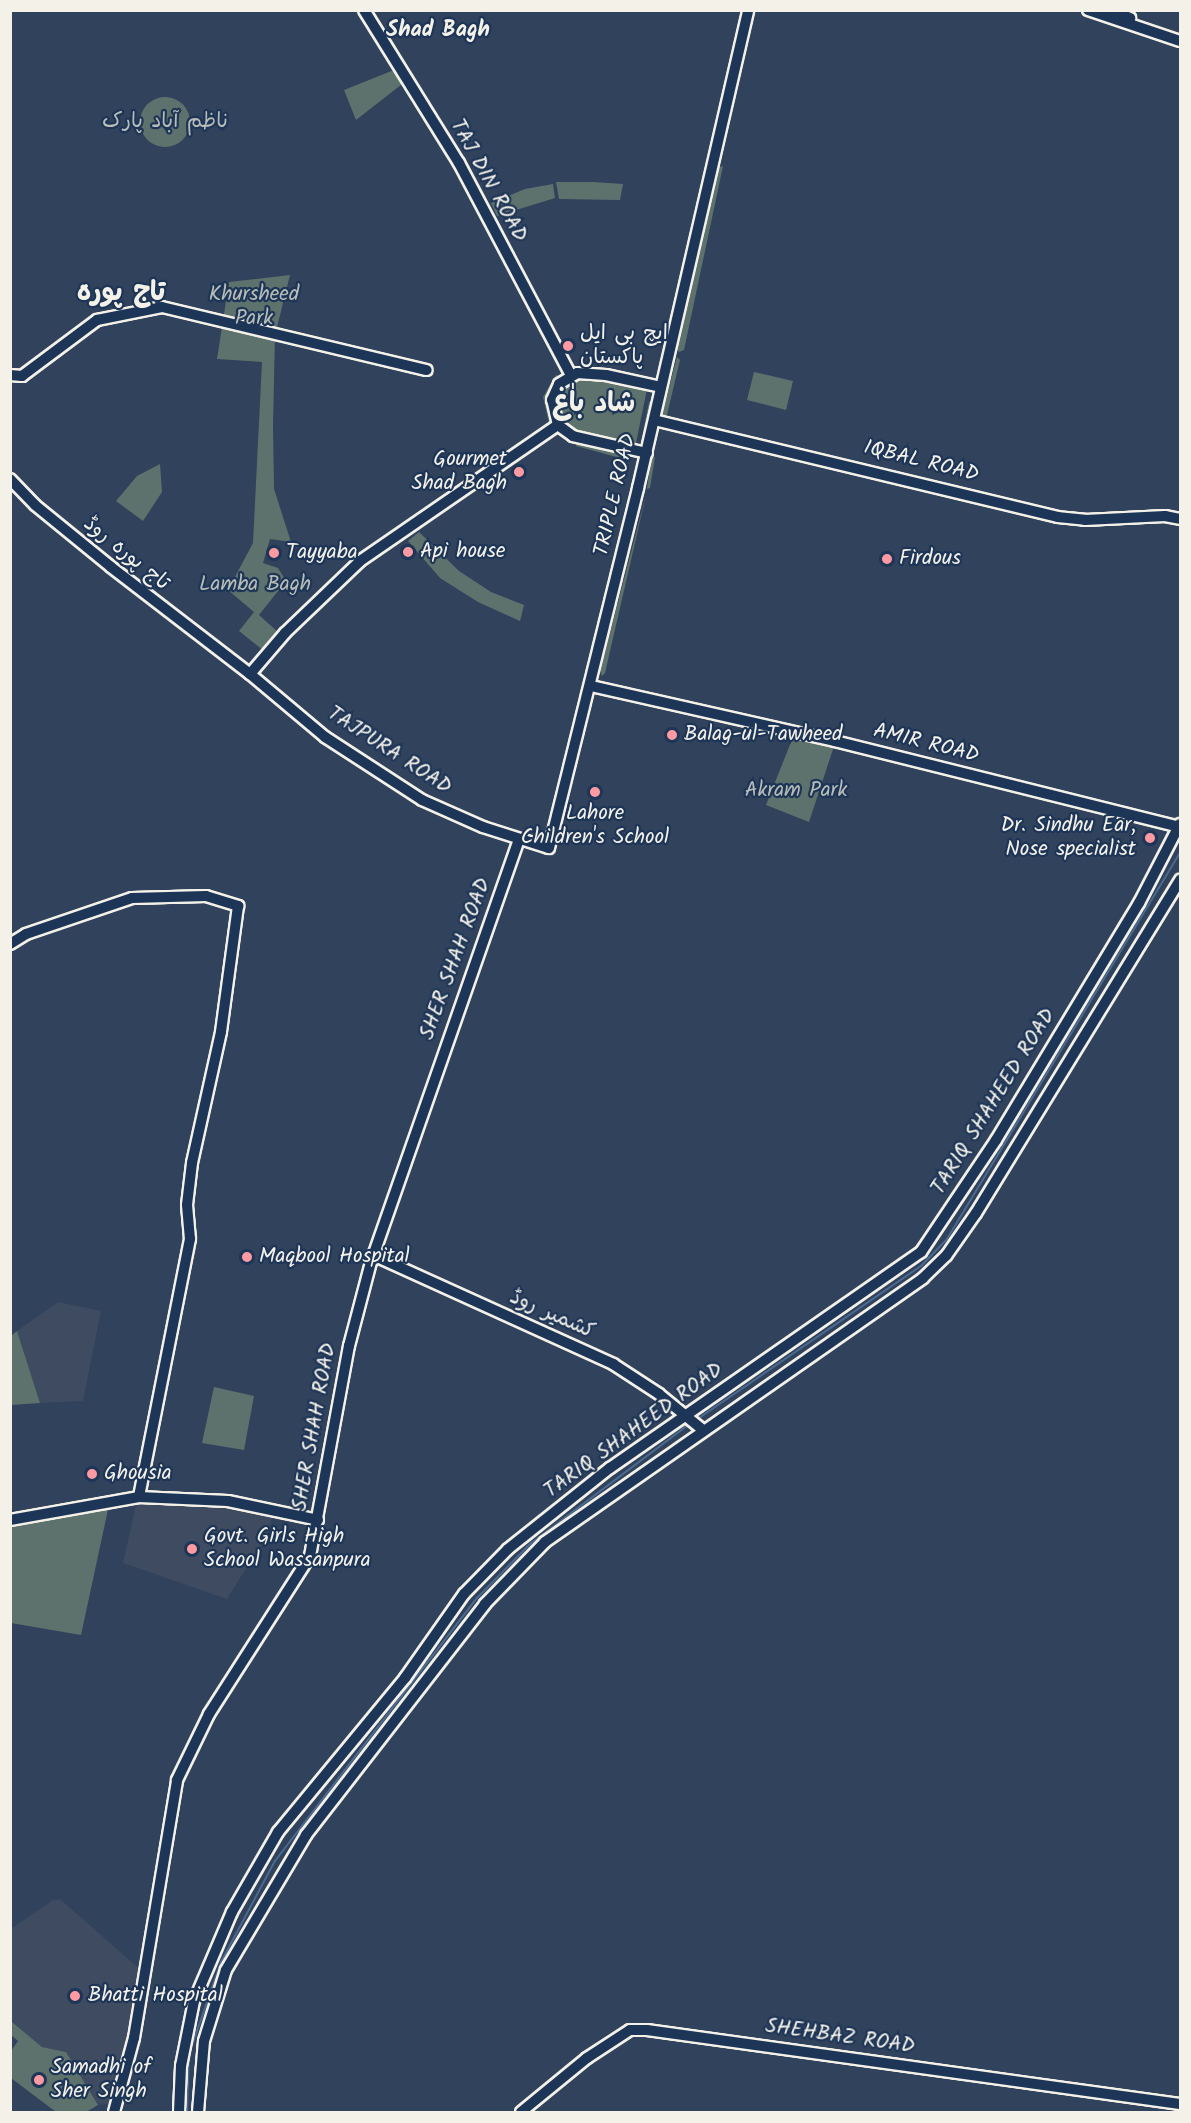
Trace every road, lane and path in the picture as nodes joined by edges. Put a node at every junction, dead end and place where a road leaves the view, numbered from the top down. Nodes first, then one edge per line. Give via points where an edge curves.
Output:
1 (364, 10) edge
2 (748, 10) edge
3 (1088, 10) edge
4 (1111, 10) edge
5 (1148, 27) junction
6 (1180, 35) edge
7 (1180, 41) edge
8 (427, 370) dead end
9 (10, 375) edge
10 (571, 375) junction
11 (661, 387) junction
12 (654, 420) junction
13 (558, 425) junction
14 (646, 453) junction
15 (10, 479) edge
16 (1180, 519) edge
17 (250, 674) junction
18 (591, 686) junction
19 (1180, 826) edge
20 (519, 839) junction
21 (549, 848) joint
22 (1180, 880) edge
23 (10, 944) edge
24 (373, 1255) junction
25 (690, 1417) junction
26 (703, 1430) junction
27 (139, 1497) junction
28 (10, 1520) edge
29 (318, 1521) junction
30 (1180, 2104) edge
31 (114, 2112) edge
32 (179, 2112) edge
33 (198, 2112) edge
34 (521, 2112) edge

1 - 10 main road, TAJ DIN ROAD via 459,163
2 - 11 main road, TRIPLE ROAD
3 - 5 main road
4 - 5 main road
5 - 6 main road
5 - 7 main road
8 - 9 main road via 162,308 97,320 22,376
10 - 11 main road via 587,372
10 - 13 main road via 559,384 552,400
11 - 12 main road, TRIPLE ROAD
12 - 14 main road, TRIPLE ROAD
12 - 16 main road, IQBAL ROAD via 1058,517
13 - 14 main road via 573,436
13 - 17 main road via 360,561 285,633
14 - 18 main road, TRIPLE ROAD
15 - 17 main road, تاج پورہ روڈ via 35,505 134,586
17 - 20 main road, TAJPURA ROAD via 325,737 422,801
18 - 19 main road, AMIR ROAD
18 - 21 main road, TRIPLE ROAD
19 - 25 main road, TARIQ SHAHEED ROAD via 1140,903 928,1243 911,1260
20 - 21 main road, TAJPURA ROAD
20 - 24 main road, SHER SHAH ROAD
22 - 26 main road, TARIQ SHAHEED ROAD via 946,1256 923,1278
23 - 27 main road via 26,934 132,898 206,896 238,906 221,1032 192,1163 187,1205 190,1239
24 - 25 main road, کشمیر روڈ via 612,1364
24 - 29 main road, SHER SHAH ROAD via 349,1346
25 - 26 main road, کشمیر روڈ
25 - 32 main road, TARIQ SHAHEED ROAD via 610,1468 486,1569 405,1678 267,1848 232,1912 194,2001 181,2066
26 - 33 main road, TARIQ SHAHEED ROAD via 545,1542 512,1575 485,1604 306,1835 226,1970 204,2041
27 - 28 main road
27 - 29 main road via 228,1502
29 - 31 main road, SHER SHAH ROAD via 310,1556 209,1714 177,1780 134,2038
30 - 34 main road, SHEHBAZ ROAD via 630,2030 587,2058

